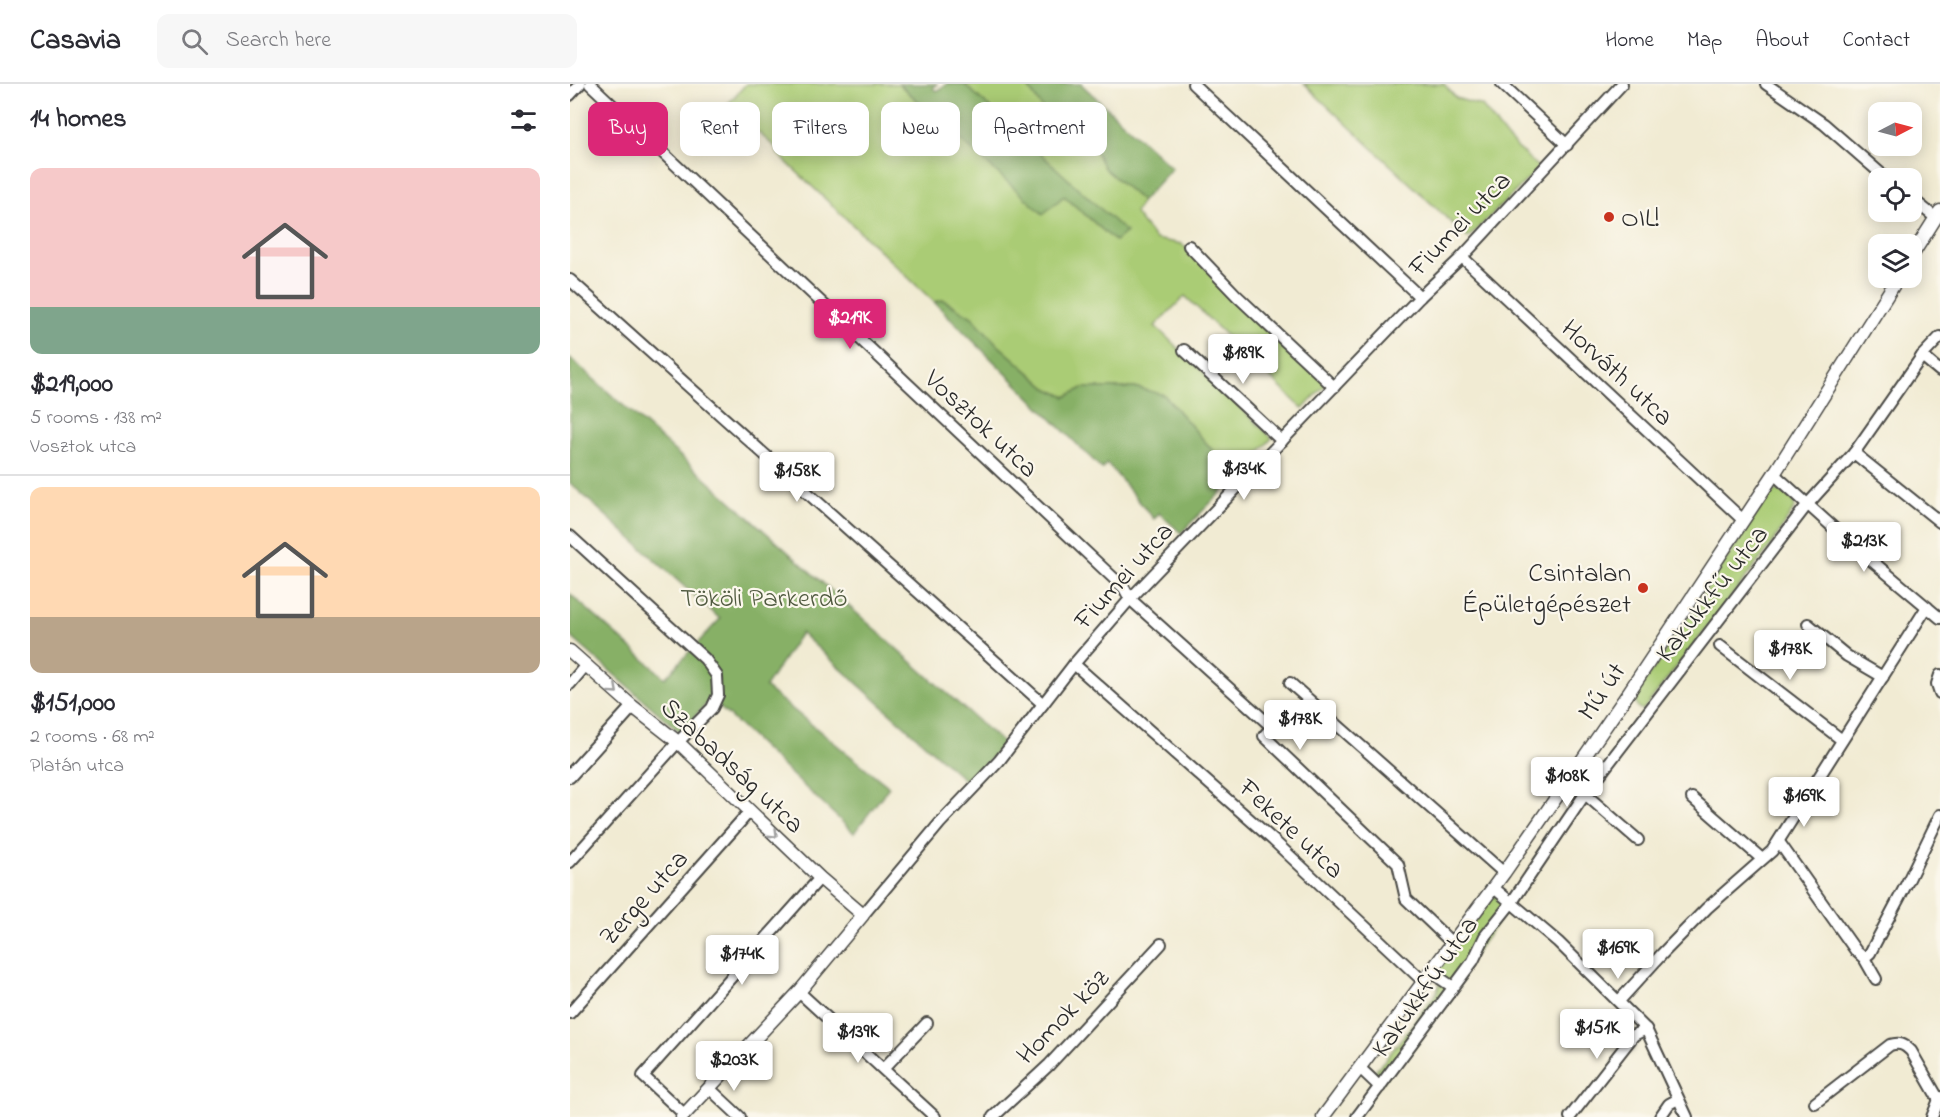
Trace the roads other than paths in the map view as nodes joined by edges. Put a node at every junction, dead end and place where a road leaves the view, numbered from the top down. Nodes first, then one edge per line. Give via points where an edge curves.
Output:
1 (580, 84) edge
2 (590, 84) edge
3 (1193, 84) edge
4 (1502, 84) edge
5 (1622, 84) edge
6 (1766, 84) edge
7 (570, 95) edge
8 (1567, 145) junction
9 (1875, 168) edge
10 (1922, 205) edge
11 (1938, 215) edge
12 (1922, 240) edge
13 (1189, 246) dead end
14 (1462, 257) junction
15 (570, 280) edge
16 (1892, 288) edge
17 (1420, 297) junction
18 (1940, 337) edge
19 (1184, 350) dead end
20 (1923, 356) junction
21 (1940, 371) edge
22 (1334, 387) junction
23 (1282, 441) junction
24 (1854, 453) junction
25 (1774, 474) junction
26 (1807, 505) junction
27 (1743, 520) junction
28 (1940, 522) edge
29 (570, 536) edge
30 (1130, 599) junction
31 (1928, 607) junction
32 (1940, 618) edge
33 (1808, 624) dead end
34 (1720, 646) dead end
35 (570, 651) edge
36 (1074, 664) junction
37 (586, 665) junction
38 (1940, 675) edge
39 (1883, 677) junction
40 (1290, 682) dead end
41 (570, 684) edge
42 (1940, 693) edge
43 (1043, 704) junction
44 (632, 706) junction
45 (1842, 740) junction
46 (678, 742) junction
47 (570, 775) edge
48 (1585, 794) junction
49 (1692, 798) dead end
50 (750, 811) junction
51 (1940, 815) edge
52 (1638, 840) dead end
53 (1779, 842) junction
54 (1762, 859) junction
55 (570, 862) edge
56 (1504, 873) junction
57 (820, 878) junction
58 (1494, 888) junction
59 (1512, 902) junction
60 (863, 915) junction
61 (1452, 943) junction
62 (1161, 944) dead end
63 (1864, 958) junction
64 (1432, 970) junction
65 (1876, 980) dead end
66 (1423, 981) junction
67 (1453, 987) junction
68 (799, 992) junction
69 (1619, 1001) junction
70 (570, 1013) edge
71 (927, 1023) dead end
72 (1646, 1029) junction
73 (884, 1068) junction
74 (1360, 1068) junction
75 (1380, 1087) junction
76 (709, 1088) junction
77 (1678, 1099) junction
78 (1939, 1099) edge
79 (1815, 1103) dead end
80 (683, 1116) edge
81 (740, 1117) edge
82 (935, 1117) edge
83 (993, 1117) edge
84 (1323, 1117) edge
85 (1357, 1117) edge
86 (1570, 1117) edge
87 (1660, 1117) edge
88 (1687, 1117) edge
89 (1932, 1117) edge

1 - 7 street
2 - 30 street, Vosztok utca via 1124,588
3 - 17 street
4 - 8 street
5 - 8 street, Fiumei utca
6 - 9 street via 1824,124
8 - 14 street, Fiumei utca
10 - 11 street
11 - 12 street
13 - 22 street
14 - 17 street, Fiumei utca
14 - 27 street, Horváth utca
15 - 43 street
16 - 25 street, Mű út
17 - 22 street, Fiumei utca
18 - 20 street, Kakukkfű utca
19 - 23 street
20 - 21 street
20 - 24 street, Kakukkfű utca
22 - 23 street, Fiumei utca
23 - 30 street, Fiumei utca
24 - 26 street, Kakukkfű utca
24 - 28 street
25 - 26 street
25 - 27 street, Mű út
26 - 31 street
26 - 48 street, Kakukkfű utca
27 - 56 street, Mű út
29 - 46 street via 705,659 717,676 718,695 711,708
30 - 36 street, Fiumei utca
30 - 61 street, Vosztok utca via 1272,727 1264,736 1398,864 1406,899
31 - 32 street
31 - 39 street
33 - 39 street via 1847,656
34 - 45 street
35 - 37 street, Szabadság utca
36 - 43 street, Fiumei utca
36 - 66 street, Fekete utca via 1273,840
37 - 41 street
37 -> 44 street, Szabadság utca
38 - 42 street
39 - 45 street
40 - 56 street
43 - 60 street, Fiumei utca
44 - 46 street, Szabadság utca
44 - 47 street
45 - 53 street
46 - 50 street, Szabadság utca
46 - 55 street
48 - 52 street
48 - 59 street, Kakukkfű utca
49 - 54 street
50 -> 57 street, Szabadság utca
50 - 70 street, Zerge utca
51 - 63 street
53 - 54 street
53 - 63 street
54 - 69 street via 1707,908
56 - 58 street, Mű út
57 - 60 street, Szabadság utca
57 - 80 street via 643,1076
58 - 59 street
58 - 61 street, Mű út
59 - 67 street, Kakukkfű utca
59 - 69 street
60 - 68 street, Fiumei utca
61 - 64 street, Mű út
62 - 83 street, Homok köz via 1049,1065
63 - 65 street
64 - 66 street, Mű út
64 - 67 street
66 - 74 street, Mű út
67 - 75 street, Kakukkfű utca
68 - 73 street
68 - 76 street, Fiumei utca
69 - 72 street
71 - 73 street
72 - 77 street
72 - 86 street via 1634,1035
73 - 82 street
74 - 75 street
74 - 84 street, Mű út
75 - 85 street, Kakukkfű utca
76 - 80 street, Fiumei utca
76 - 81 street
77 - 87 street
77 - 88 street
78 - 79 street via 1911,1051 1900,1043 1890,1045
78 - 89 street

